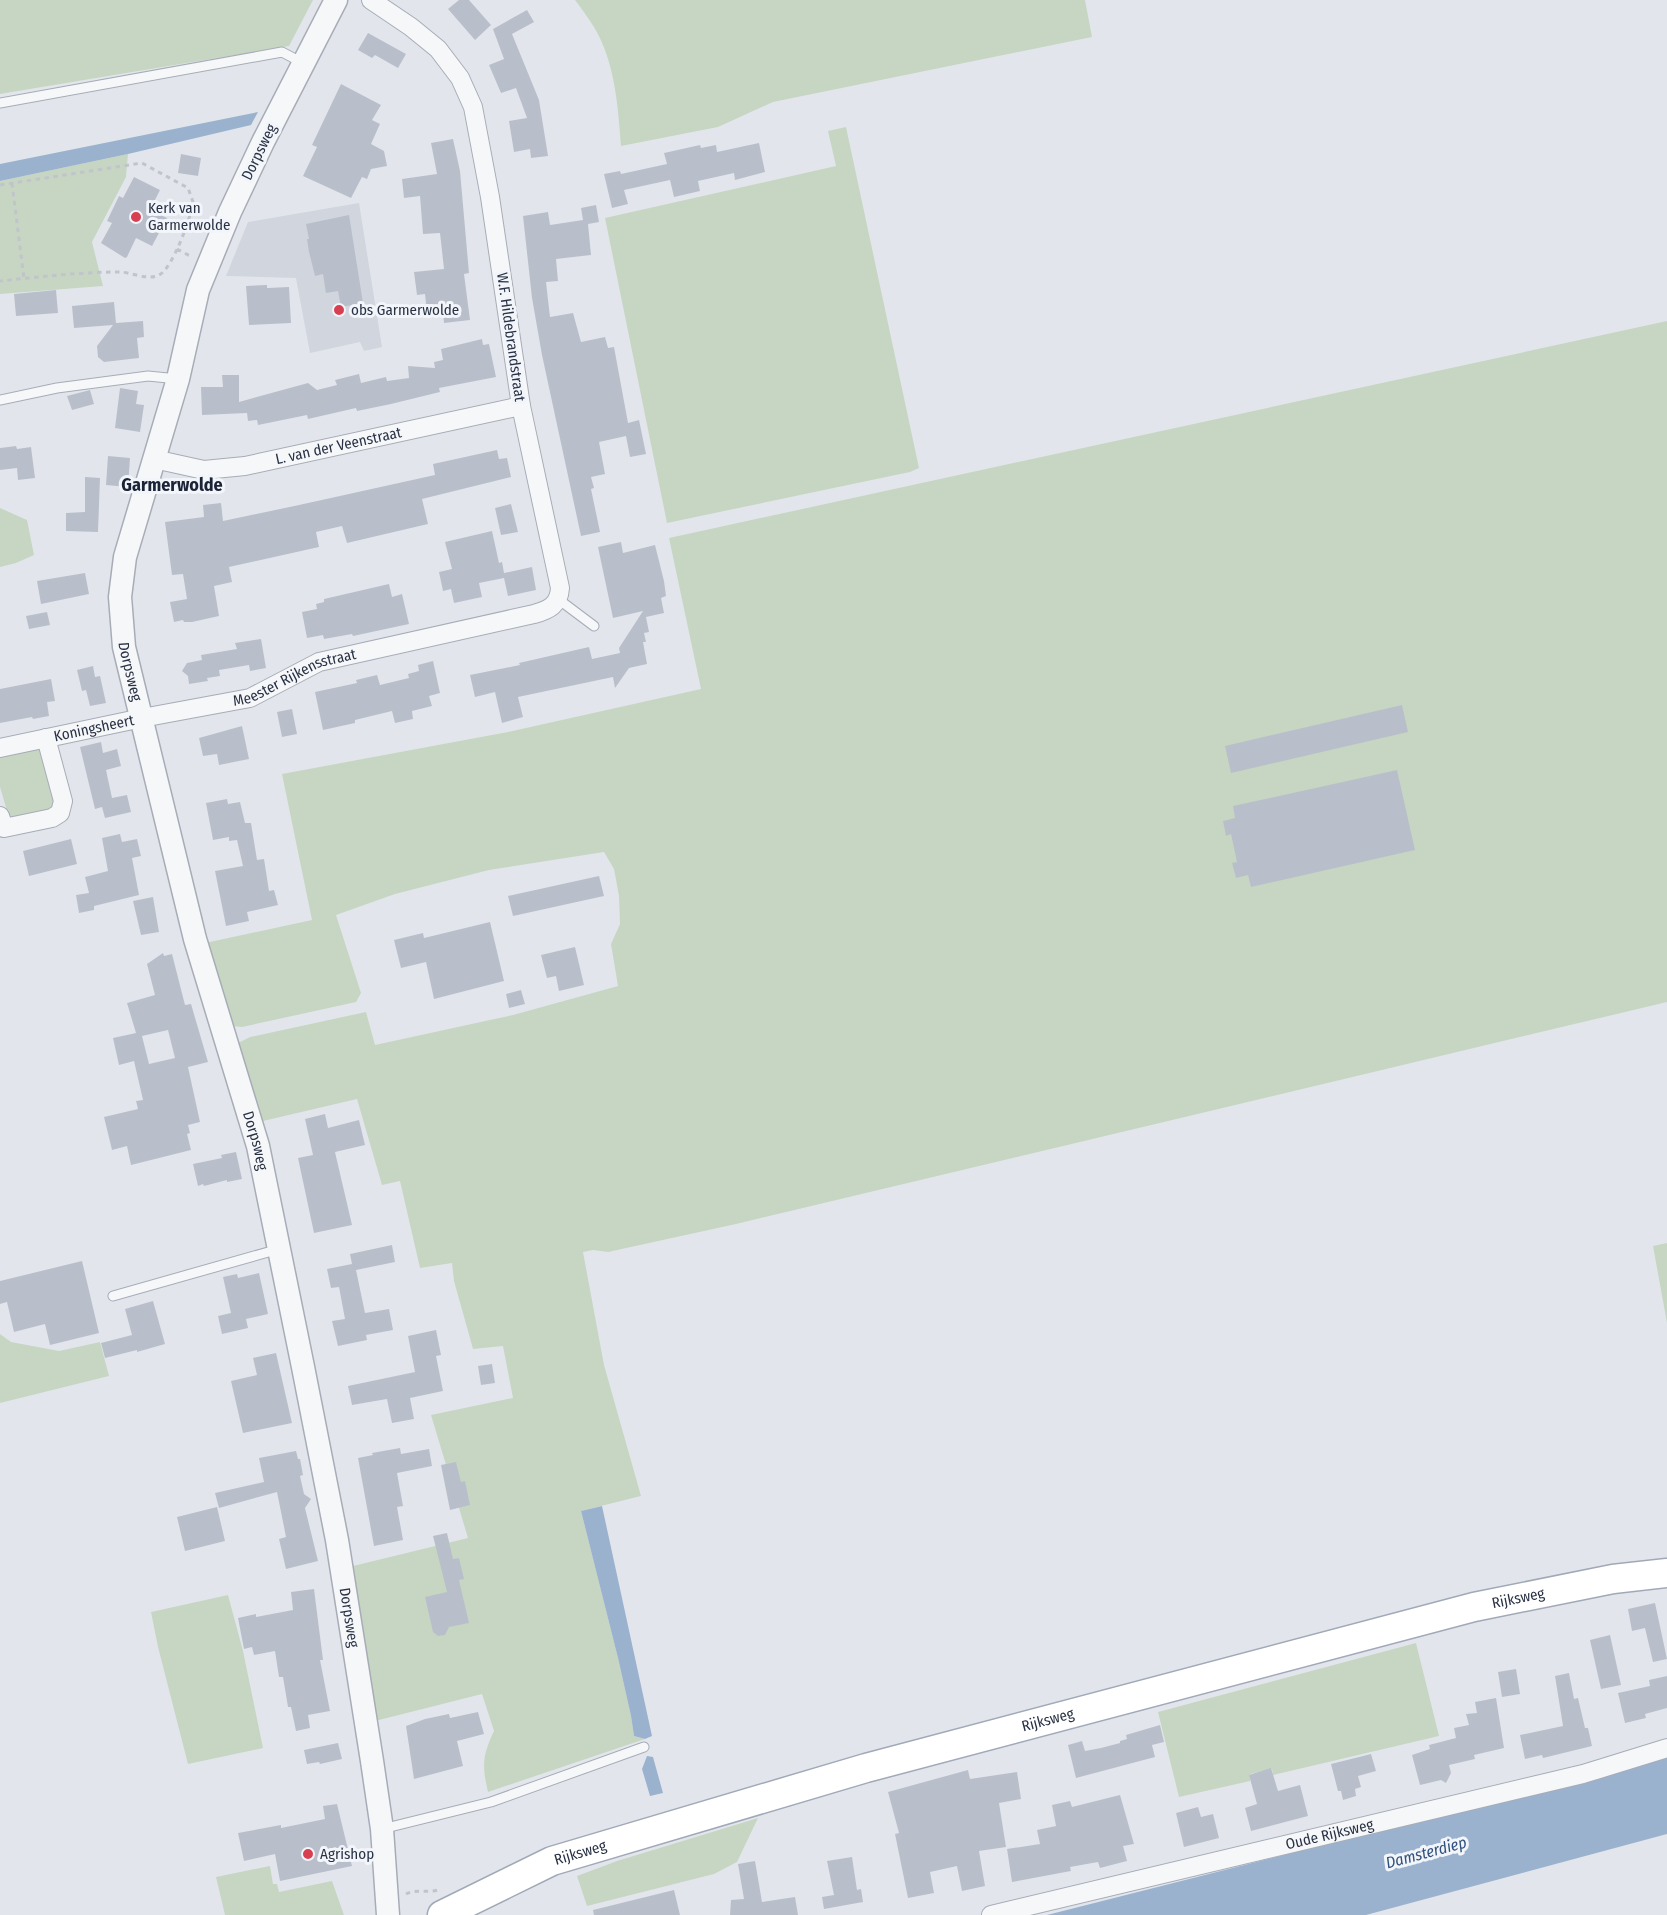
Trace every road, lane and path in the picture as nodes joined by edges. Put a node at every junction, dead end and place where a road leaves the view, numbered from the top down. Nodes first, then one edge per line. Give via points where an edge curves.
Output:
1 (336, 0) edge
2 (371, 0) edge
3 (303, 63) junction
4 (0, 103) edge
5 (12, 183) junction
6 (0, 185) edge
7 (24, 279) junction
8 (0, 281) edge
9 (178, 379) junction
10 (0, 400) edge
11 (521, 406) junction
12 (154, 459) junction
13 (558, 599) junction
14 (594, 626) dead end
15 (142, 718) junction
16 (46, 738) junction
17 (0, 748) edge
18 (0, 816) edge
19 (279, 1249) junction
20 (113, 1296) dead end
21 (1667, 1573) edge
22 (644, 1747) dead end
23 (1667, 1748) edge
24 (382, 1829) junction
25 (388, 1915) edge
26 (442, 1915) edge
27 (991, 1915) edge

1 - 3 street, Dorpsweg
2 - 11 street, W.F. Hildebrandstraat via 438,49 460,78 473,107
3 - 4 lane via 282,52
3 - 9 street, Dorpsweg via 207,264
5 - 6 path
5 - 7 path
5 - 7 path via 142,163 188,188 193,202 177,249 164,272 156,277 110,272
7 - 8 path
9 - 10 lane via 148,376
9 - 12 street, Dorpsweg
11 - 12 street, L. van der Veenstraat via 245,466 204,470
11 - 13 street, W.F. Hildebrandstraat via 559,582
12 - 15 street, Dorpsweg via 125,557 120,597 124,646
13 - 14 lane
13 - 15 street, Meester Rijkensstraat via 546,610 319,662 250,698
15 - 16 street, Koningsheert
15 - 19 street, Dorpsweg via 195,939 258,1146
16 - 17 street, Koningsheert
16 - 18 street, Koningsheert via 63,801 60,813 4,828
19 - 20 lane
19 - 24 street, Dorpsweg via 337,1540
21 - 26 main road, Rijksweg via 1613,1579 1474,1607 866,1768 552,1861
22 - 24 lane via 491,1802
23 - 27 street, Oude Rijksweg via 1583,1774
24 - 25 street, Dorpsweg

